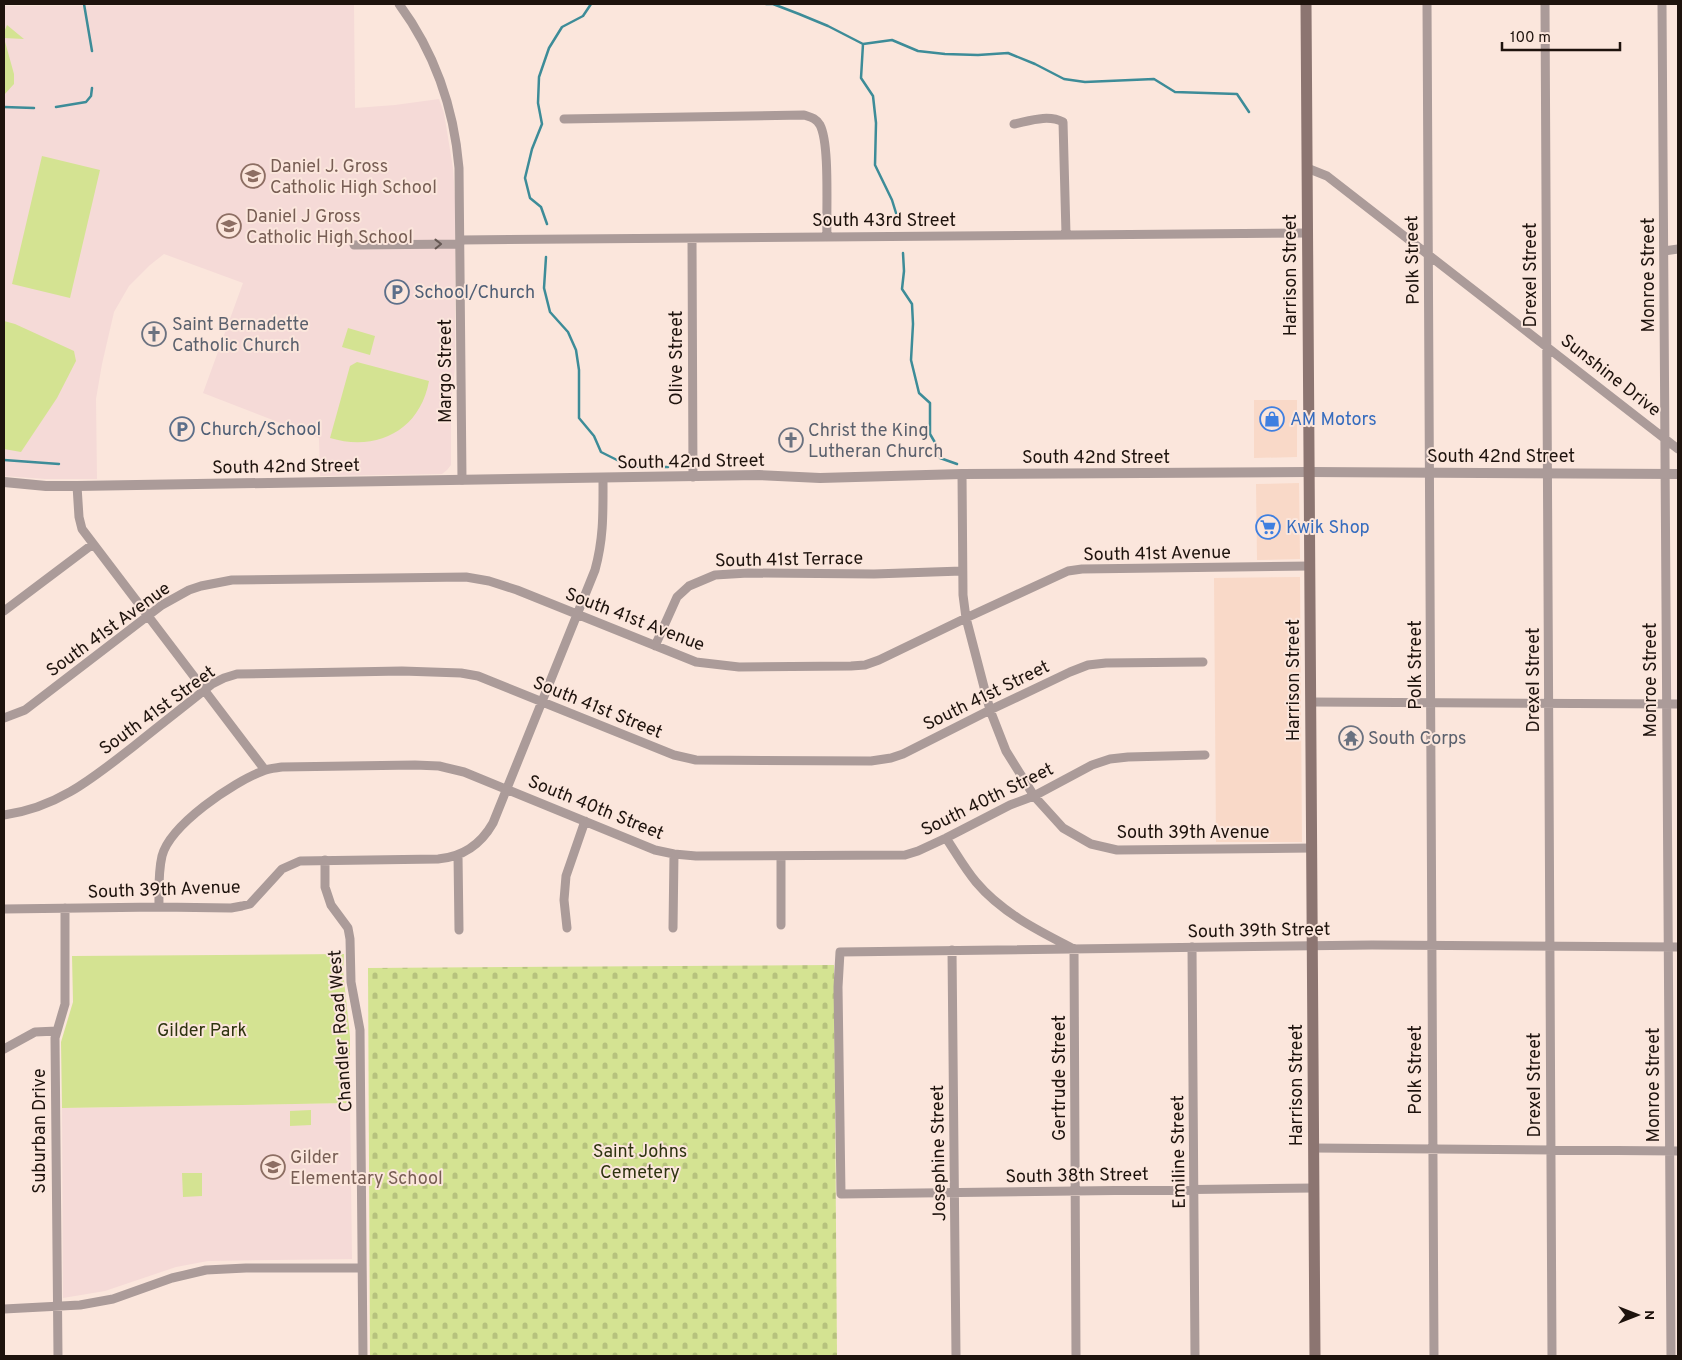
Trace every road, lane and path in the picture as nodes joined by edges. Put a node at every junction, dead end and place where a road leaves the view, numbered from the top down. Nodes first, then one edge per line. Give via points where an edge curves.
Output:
1 (399, 4) edge
2 (1306, 4) edge
3 (1426, 4) edge
4 (1544, 4) edge
5 (1662, 4) edge
6 (564, 119) dead end
7 (1014, 124) dead end
8 (1307, 168) junction
9 (1066, 234) junction
10 (1308, 234) junction
11 (826, 236) junction
12 (692, 238) junction
13 (460, 242) junction
14 (354, 245) dead end
15 (1678, 249) edge
16 (1664, 251) junction
17 (1428, 254) junction
18 (1547, 347) junction
19 (1665, 438) junction
20 (1678, 449) edge
21 (1430, 471) junction
22 (1309, 472) junction
23 (1548, 472) junction
24 (962, 474) junction
25 (1666, 474) junction
26 (1678, 474) edge
27 (693, 477) junction
28 (603, 478) junction
29 (462, 480) junction
30 (4, 482) edge
31 (77, 486) junction
32 (93, 544) junction
33 (1310, 566) junction
34 (962, 571) junction
35 (4, 611) edge
36 (577, 614) junction
37 (148, 616) junction
38 (966, 618) junction
39 (655, 646) junction
40 (1204, 662) dead end
41 (204, 691) junction
42 (542, 702) junction
43 (1311, 702) junction
44 (1431, 703) junction
45 (1549, 704) junction
46 (1667, 704) junction
47 (1678, 704) edge
48 (990, 710) junction
49 (4, 718) edge
50 (1205, 755) dead end
51 (264, 770) junction
52 (506, 788) junction
53 (1034, 796) junction
54 (4, 814) edge
55 (585, 820) junction
56 (946, 838) junction
57 (1312, 848) junction
58 (674, 854) junction
59 (458, 855) junction
60 (781, 856) junction
61 (325, 860) junction
62 (159, 907) junction
63 (4, 908) edge
64 (65, 908) junction
65 (781, 925) dead end
66 (566, 928) dead end
67 (673, 928) dead end
68 (459, 930) dead end
69 (1312, 946) junction
70 (1431, 946) junction
71 (1550, 946) junction
72 (1668, 947) junction
73 (1678, 947) edge
74 (1192, 948) junction
75 (1074, 949) junction
76 (952, 950) junction
77 (57, 1031) junction
78 (4, 1049) edge
79 (1314, 1148) junction
80 (1432, 1149) junction
81 (1551, 1150) junction
82 (1674, 1150) edge
83 (1314, 1188) junction
84 (1194, 1189) junction
85 (1075, 1191) junction
86 (954, 1193) junction
87 (841, 1194) joint
88 (362, 1268) junction
89 (57, 1306) junction
90 (4, 1309) edge
91 (58, 1356) edge
92 (363, 1356) edge
93 (956, 1356) edge
94 (1076, 1356) edge
95 (1195, 1356) edge
96 (1315, 1356) edge
97 (1434, 1356) edge
98 (1552, 1356) edge
99 (1671, 1356) edge

1 - 13 street, Margo Street via 430,54 451,111 459,168
2 - 8 main road, Harrison Street
3 - 17 street, Polk Street
4 - 18 street, Drexel Street
5 - 16 street, Monroe Street
6 - 11 street via 804,115 814,118 824,136 826,150
7 - 9 street via 1056,118 1063,122
8 - 10 main road, Harrison Street
8 - 17 street, Sunshine Drive via 1327,176
9 - 10 street, South 43rd Street
9 - 11 street, South 43rd Street
10 - 22 main road, Harrison Street
11 - 12 street, South 43rd Street
12 - 13 street, South 43rd Street
12 - 27 street, Olive Street
14 -> 13 street, South 43rd Street
13 - 29 street, Margo Street
15 - 16 street
16 - 19 street, Monroe Street
17 - 18 street, Sunshine Drive
17 - 21 street, Polk Street
18 - 19 street, Sunshine Drive
18 - 23 street, Drexel Street
19 - 20 street, Sunshine Drive
19 - 25 street, Monroe Street
21 - 22 street, South 42nd Street
21 - 23 street, South 42nd Street
21 - 44 street, Polk Street
22 - 24 street, South 42nd Street
22 - 33 main road, Harrison Street
23 - 25 street, South 42nd Street
23 - 45 street, Drexel Street
24 - 27 street, South 42nd Street
24 - 34 street, South 39th Avenue
25 - 26 street, South 42nd Street
25 - 46 street, Monroe Street
27 - 28 street, South 42nd Street
28 - 29 street, South 42nd Street
28 - 36 street via 601,546 596,570
29 - 31 street, South 42nd Street
30 - 31 street, South 42nd Street
31 - 32 street via 82,529
32 - 35 street
32 - 37 street
33 - 38 street, South 41st Avenue via 1068,571
33 - 43 main road, Harrison Street
34 - 38 street, South 39th Avenue
34 - 39 street, South 41st Terrace via 715,575 689,586 677,597
36 - 37 street, South 41st Avenue via 489,581 458,577 232,580 189,590
36 - 39 street, South 41st Avenue
36 - 42 street
37 - 41 street
37 - 49 street, South 41st Avenue via 25,710
38 - 39 street, South 41st Avenue via 879,660 851,666 717,666 696,662
38 - 48 street, South 39th Avenue
40 - 48 street, South 41st Street via 1088,665
41 - 42 street, South 41st Street via 224,678 247,673 402,671 478,676
41 - 51 street
41 - 54 street, South 41st Street via 69,794 28,810
42 - 48 street, South 41st Street via 674,755 696,760 728,761 871,761 891,758
42 - 52 street
43 - 44 street
43 - 57 main road, Harrison Street
44 - 45 street
44 - 70 street, Polk Street
45 - 46 street
45 - 71 street, Drexel Street
46 - 47 street
46 - 72 street, Monroe Street
48 - 53 street, South 39th Avenue via 1006,750
50 - 53 street, South 40th Street via 1110,759
51 - 52 street, South 40th Street via 282,767 440,766
51 - 62 street, South 40th Street via 239,782 197,812 170,839 162,856
52 - 55 street, South 40th Street
52 - 59 street via 486,835
53 - 56 street, South 40th Street
53 - 57 street, South 39th Avenue via 1063,828 1104,848 1130,851
55 - 58 street, South 40th Street via 655,850
55 - 66 street via 566,876
56 - 60 street, South 40th Street via 905,855
56 - 75 street via 978,884 1008,912
57 - 69 main road, Harrison Street
58 - 60 street, South 40th Street
58 - 67 street
59 - 61 street, South 39th Avenue via 438,859
59 - 68 street
60 - 65 street
61 - 62 street, South 39th Avenue via 300,861 282,869 250,904 231,908
61 - 88 street, Chandler Road West via 328,896 348,928 351,982 360,1030
62 - 64 street, South 39th Avenue
63 - 64 street, South 39th Avenue
64 - 77 street, Suburban Drive via 65,1004
69 - 70 street, South 39th Street
69 - 74 street, South 39th Street
69 - 79 main road, Harrison Street
70 - 71 street, South 39th Street
70 - 80 street, Polk Street
71 - 72 street, South 39th Street
71 - 81 street, Drexel Street
72 - 73 street, South 39th Street
72 - 82 street, Monroe Street
74 - 75 street, South 39th Street
74 - 84 street, Emiline Street
75 - 76 street, South 39th Street
75 - 85 street, Gertrude Street
76 - 86 street, Josephine Street
76 - 87 street, South 39th Street via 840,952
77 - 78 street via 35,1032
77 - 89 street, Suburban Drive
79 - 80 street
79 - 83 main road, Harrison Street
80 - 81 street
80 - 97 street, Polk Street
81 - 82 street
81 - 98 street, Drexel Street
82 - 99 street, Monroe Street
83 - 84 street, South 38th Street
83 - 96 main road, Harrison Street
84 - 85 street, South 38th Street
84 - 95 street, Emiline Street
85 - 86 street, South 38th Street
85 - 94 street, Gertrude Street
86 - 87 street, South 38th Street
86 - 93 street, Josephine Street
88 - 89 street via 206,1270 113,1299
88 - 92 street, Chandler Road West
89 - 90 street
89 - 91 street, Suburban Drive

